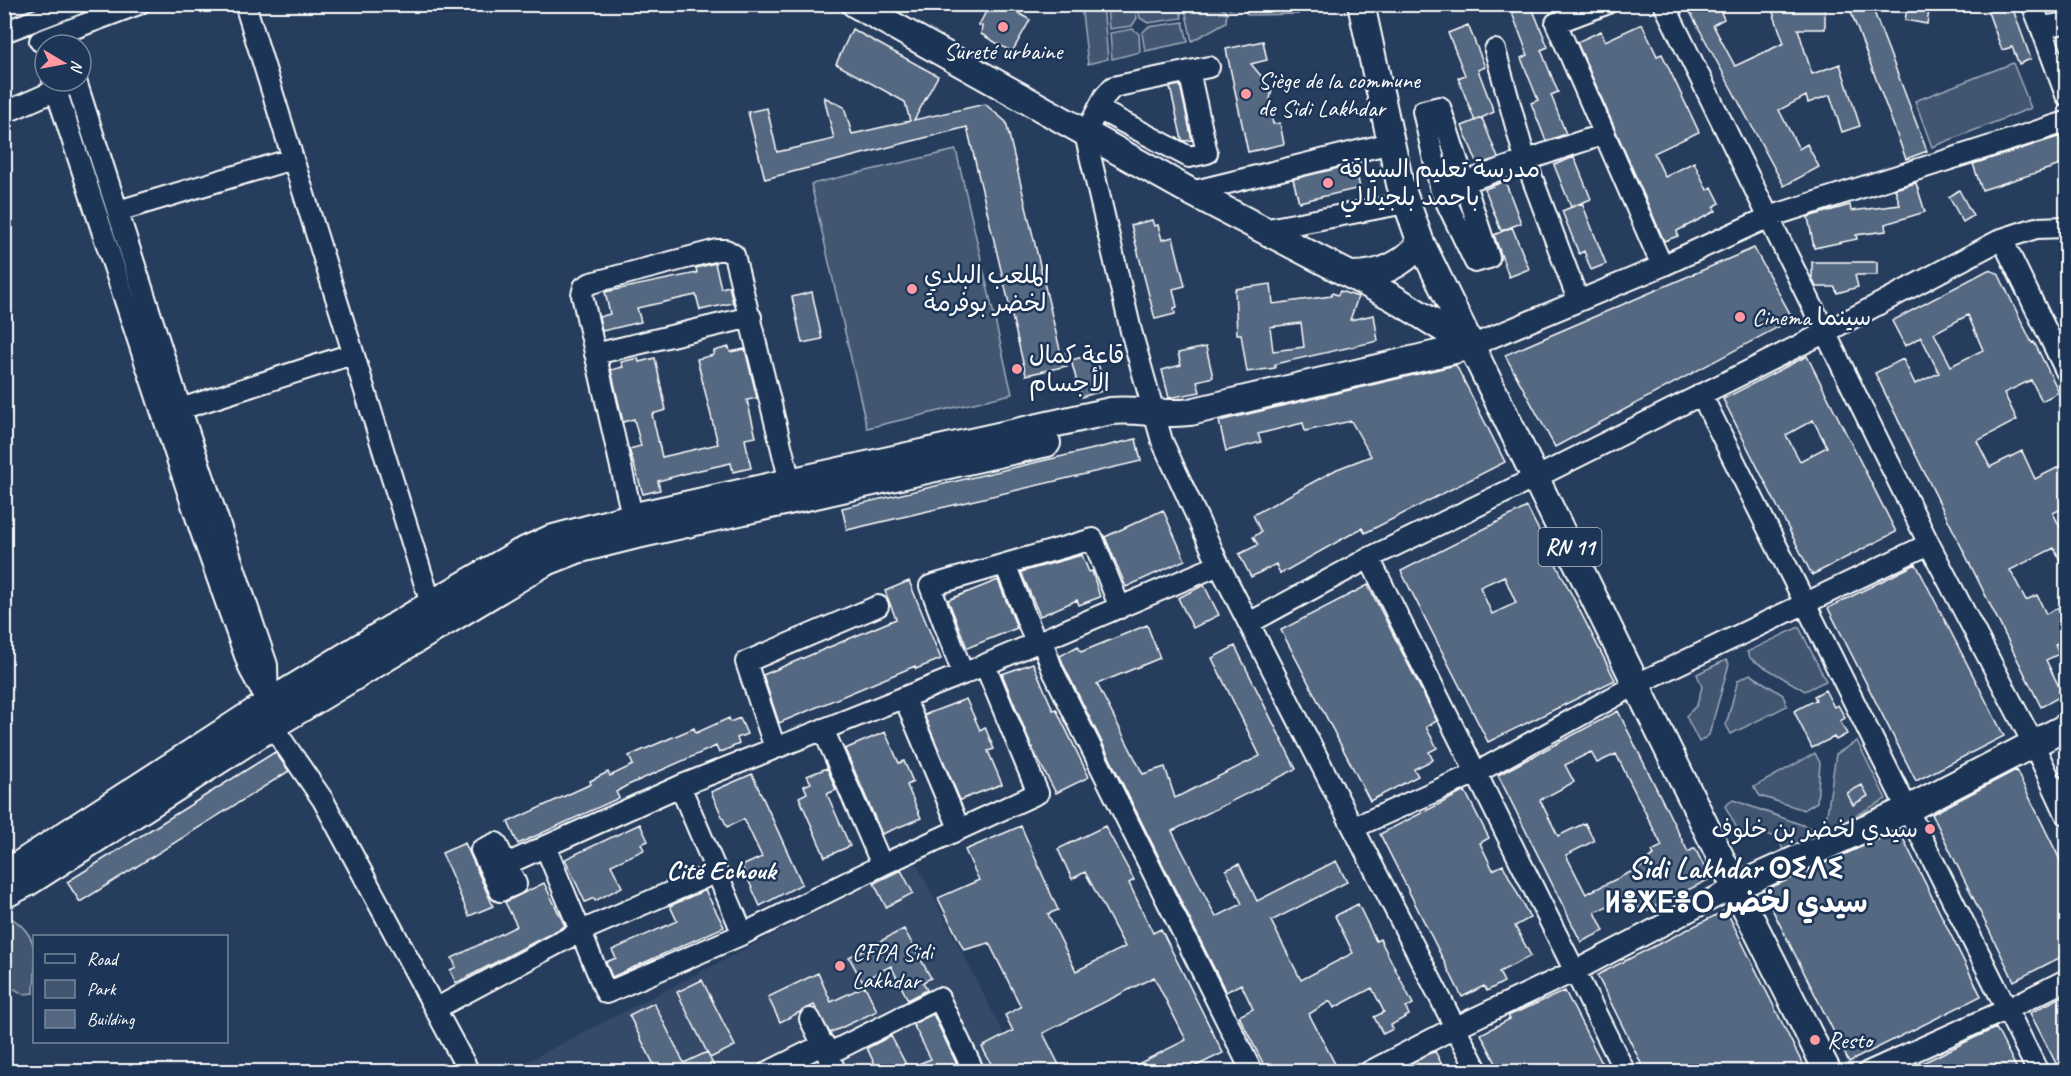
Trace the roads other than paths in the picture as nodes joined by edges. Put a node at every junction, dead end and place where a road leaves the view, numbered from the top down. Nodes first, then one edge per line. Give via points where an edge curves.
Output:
1 (77, 4) edge
2 (245, 4) edge
3 (855, 4) edge
4 (1606, 4) edge
5 (2032, 4) edge
6 (1667, 5) edge
7 (131, 6) edge
8 (1367, 10) edge
9 (54, 13) junction
10 (31, 22) junction
11 (2067, 23) edge
12 (2041, 27) junction
13 (4, 32) edge
14 (36, 33) edge
15 (61, 33) edge
16 (75, 33) edge
17 (1495, 50) dead end
18 (1209, 67) dead end
19 (1190, 78) junction
20 (40, 93) edge
21 (58, 93) edge
22 (80, 93) edge
23 (2067, 95) edge
24 (1098, 110) junction
25 (4, 113) edge
26 (2067, 122) edge
27 (1085, 134) junction
28 (1602, 135) junction
29 (1391, 143) junction
30 (292, 159) junction
31 (1525, 159) junction
32 (1464, 183) junction
33 (1441, 191) junction
34 (1191, 192) junction
35 (1406, 202) junction
36 (118, 211) junction
37 (1769, 217) junction
38 (2067, 227) edge
39 (1263, 230) junction
40 (2002, 239) junction
41 (1421, 243) junction
42 (1662, 267) junction
43 (1351, 275) junction
44 (1578, 300) junction
45 (751, 317) junction
46 (1826, 332) junction
47 (1471, 346) junction
48 (352, 354) junction
49 (595, 354) junction
50 (2067, 371) edge
51 (1701, 394) junction
52 (172, 412) junction
53 (1153, 414) junction
54 (1537, 477) junction
55 (790, 482) junction
56 (634, 526) junction
57 (1929, 544) junction
58 (1368, 558) junction
59 (1005, 564) junction
60 (1219, 565) junction
61 (431, 604) junction
62 (1805, 605) junction
63 (878, 606) dead end
64 (1120, 608) junction
65 (1251, 622) junction
66 (1039, 642) junction
67 (985, 665) junction
68 (963, 675) junction
69 (1636, 684) junction
70 (904, 697) junction
71 (271, 714) junction
72 (2067, 727) edge
73 (823, 729) junction
74 (2033, 743) junction
75 (775, 748) junction
76 (1476, 773) junction
77 (680, 786) junction
78 (1906, 810) junction
79 (2067, 814) edge
80 (1355, 827) junction
81 (959, 828) junction
82 (545, 846) junction
83 (882, 865) junction
84 (499, 868) dead end
85 (716, 873) junction
86 (4, 878) edge
87 (1735, 887) junction
88 (4, 895) edge
89 (581, 931) junction
90 (743, 934) junction
91 (1575, 971) junction
92 (2067, 980) edge
93 (435, 1009) junction
94 (2008, 1009) junction
95 (810, 1019) dead end
96 (1456, 1027) junction
97 (829, 1056) edge
98 (469, 1071) edge
99 (768, 1071) edge
100 (974, 1071) edge
101 (1252, 1071) edge
102 (1369, 1071) edge
103 (1479, 1071) edge
104 (1625, 1071) edge
105 (1828, 1071) edge
106 (1868, 1071) edge
107 (2038, 1071) edge

1 - 9 street
2 - 30 street
3 - 27 main road
4 - 28 street via 1556,23
5 - 12 street
6 - 37 street
7 - 16 street
8 - 29 main road, RN 11
9 - 10 street
9 - 15 street
10 - 13 street
10 - 14 street
11 - 12 street
12 - 23 street
17 - 31 street
18 - 19 street
19 - 24 street via 1113,87
19 - 24 street via 1182,86 1193,135 1203,133 1207,153 1190,157
20 - 25 street
21 - 52 street
22 - 36 street
24 - 27 street
26 - 37 street
27 - 34 main road
27 - 53 street
28 - 31 street
28 - 42 street
29 - 34 street
29 - 35 main road, RN 11
30 - 36 street
30 - 48 street
31 - 32 street
31 - 44 street
32 - 33 street
32 - 33 street via 1489,258 1475,262
32 - 33 street via 1440,106 1423,111
34 - 39 main road
35 - 39 street
35 - 41 main road, RN 11
36 - 52 street
37 - 42 street
37 - 46 street
38 - 40 street via 2036,228
39 - 43 main road
40 - 46 street
40 - 50 street
41 - 43 main road via 1390,269
41 - 47 main road, RN 11
42 - 44 street
43 - 47 main road
44 - 47 street
45 - 49 street
45 - 49 street via 736,259 726,250 717,250 587,285 582,295
45 - 55 street
46 - 51 street
46 - 57 street
47 - 53 main road via 1190,412
47 - 54 main road, RN 11
48 - 52 street
48 - 61 street
49 - 56 street
51 - 54 street
51 - 62 street
52 - 71 street via 267,665
53 - 55 main road via 1111,411
53 - 56 main road via 1129,425
53 - 60 street
54 - 58 street
54 - 69 main road, RN 11
55 - 56 main road
56 - 61 main road via 567,533 534,546
56 - 71 main road via 527,570
57 - 62 street
57 - 74 street
58 - 65 street
58 - 76 street
59 - 64 street via 1093,539
59 - 66 street
59 - 68 street via 930,586
60 - 64 street
60 - 65 street
61 - 71 main road
62 - 69 street
62 - 78 street
63 - 75 street via 747,662
64 - 66 street
65 - 80 street
66 - 67 street
66 - 101 street
67 - 68 street
67 - 81 street via 1038,793
68 - 70 street
69 - 76 street
69 - 87 main road, RN 11
70 - 73 street
70 - 81 street
71 - 86 main road via 14,868
71 - 88 main road via 20,888
71 - 93 street via 279,738 327,807
72 - 74 main road
73 - 75 street
73 - 83 street
74 - 78 main road
74 - 79 street
75 - 77 street
76 - 80 street
76 - 91 street
77 - 82 street
77 - 85 street
78 - 87 main road
78 - 94 street
80 - 96 street
81 - 83 street
82 - 84 street
82 - 89 street
83 - 90 street
85 - 89 street
85 - 90 street
87 - 91 street
87 - 105 main road, RN 11
89 - 90 street via 606,993
89 - 93 street
91 - 96 street
91 - 104 street
92 - 94 street
93 - 98 street
94 - 106 street
94 - 107 street
95 - 97 street
96 - 102 street
96 - 103 street
97 - 99 street
97 - 100 street via 939,998

